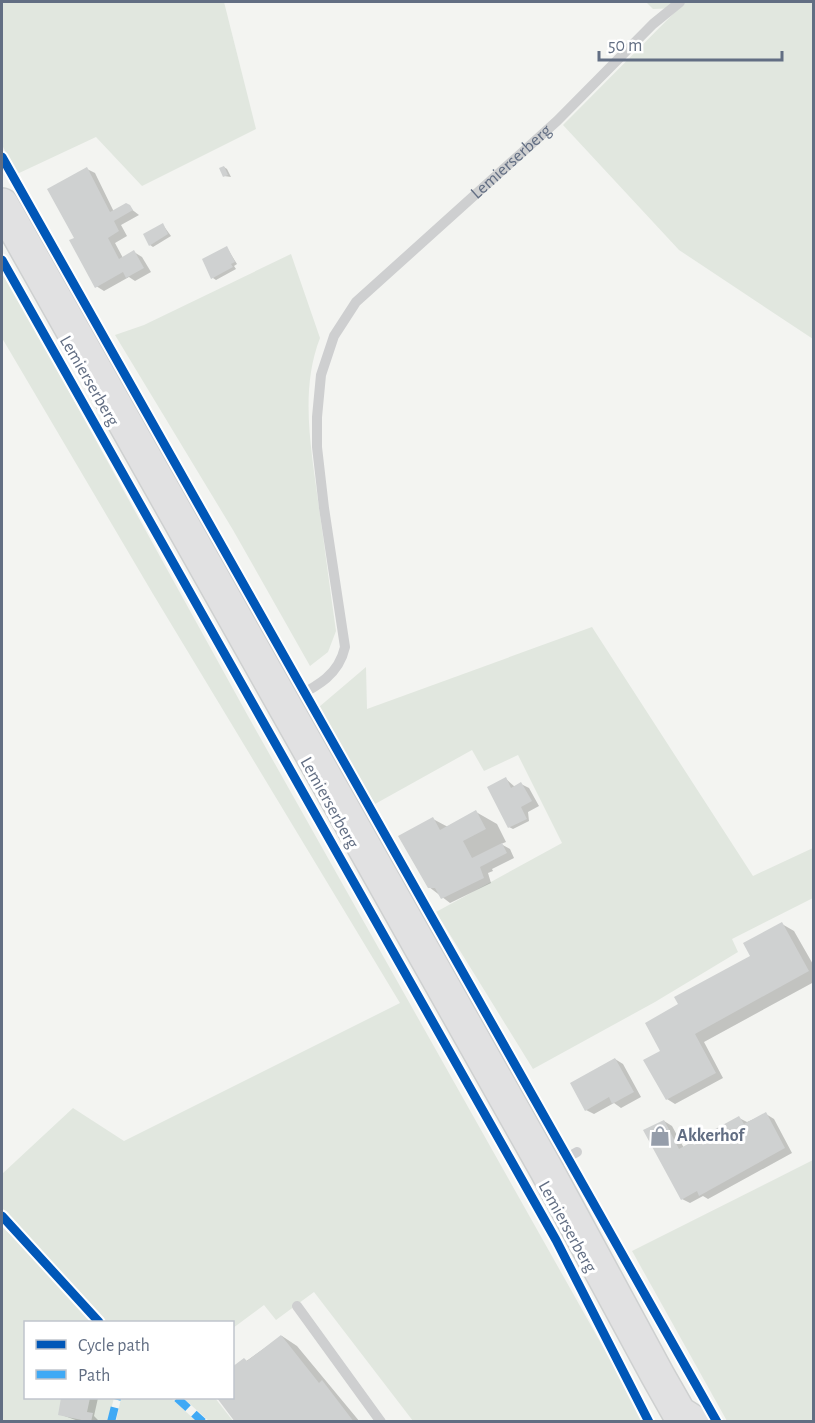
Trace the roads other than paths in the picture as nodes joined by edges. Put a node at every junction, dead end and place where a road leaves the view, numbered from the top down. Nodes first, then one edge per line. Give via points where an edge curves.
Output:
1 (680, 2) edge
2 (2, 206) edge
3 (283, 704) junction
4 (578, 1152) dead end
5 (546, 1169) junction
6 (297, 1306) dead end
7 (684, 1419) edge
8 (381, 1422) edge

1 - 3 lane, Lemierserberg via 557,121 356,302 334,336 321,375 317,447 345,647 329,678
2 - 3 main road, Lemierserberg
3 - 5 main road, Lemierserberg
4 - 5 lane
5 - 7 main road, Lemierserberg
6 - 8 lane

